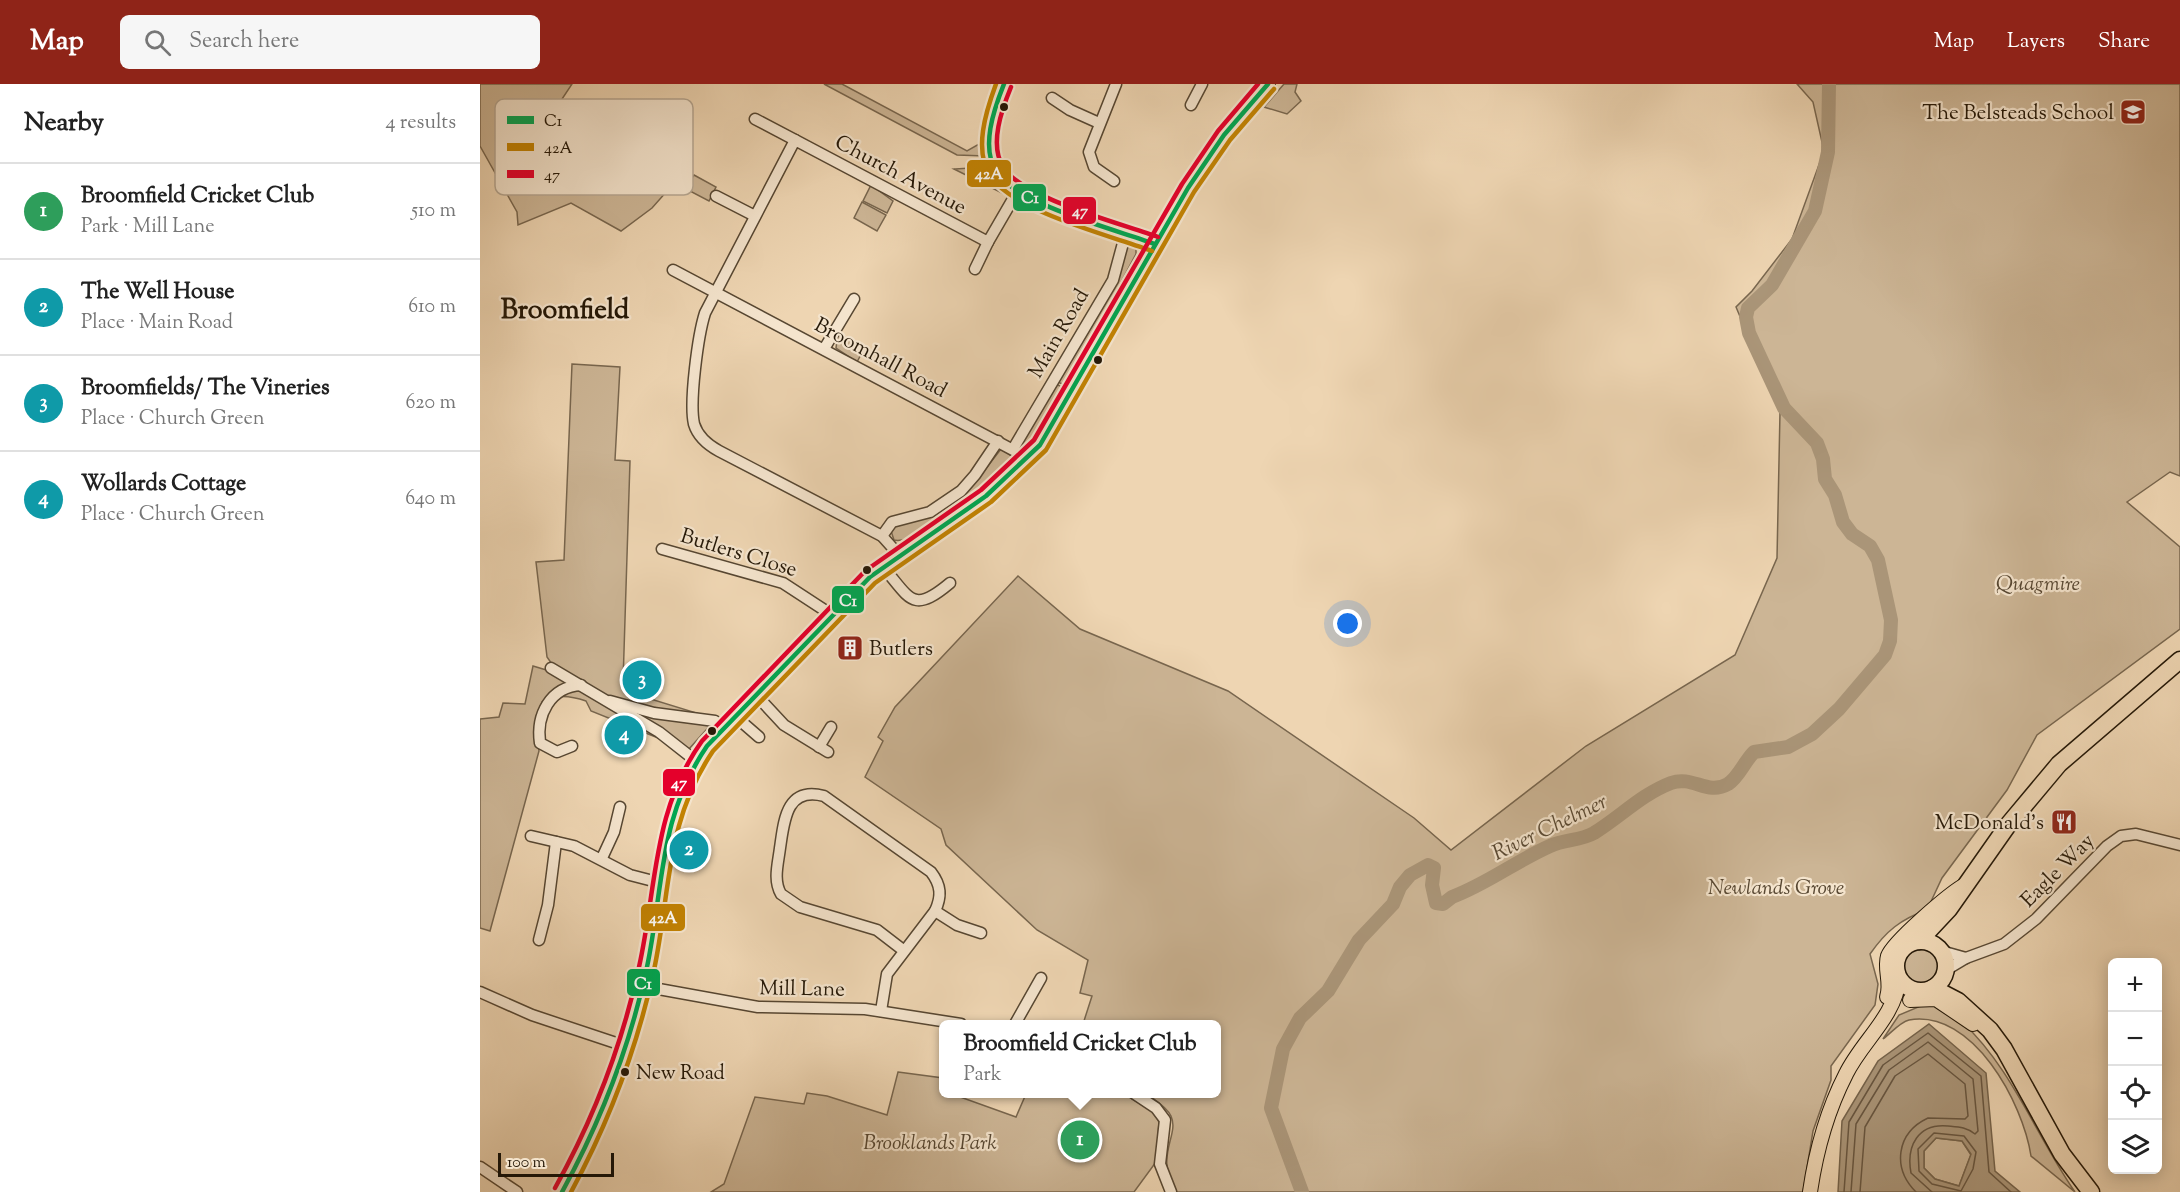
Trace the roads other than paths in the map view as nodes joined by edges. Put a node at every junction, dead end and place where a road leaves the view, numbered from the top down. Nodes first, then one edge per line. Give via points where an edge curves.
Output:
1 (1004, 84) edge
2 (1116, 84) edge
3 (1202, 84) edge
4 (1268, 84) edge
5 (1052, 98) dead end
6 (1191, 105) dead end
7 (755, 119) dead end
8 (1099, 123) junction
9 (795, 140) junction
10 (1114, 180) dead end
11 (1017, 192) junction
12 (716, 196) dead end
13 (755, 216) junction
14 (1126, 232) junction
15 (988, 242) junction
16 (1155, 244) junction
17 (975, 269) dead end
18 (673, 270) dead end
19 (714, 292) junction
20 (854, 298) dead end
21 (825, 349) junction
22 (998, 441) junction
23 (1013, 449) junction
24 (1028, 458) junction
25 (882, 536) junction
26 (662, 549) dead end
27 (899, 555) junction
28 (883, 567) junction
29 (950, 583) dead end
30 (832, 615) junction
31 (2180, 660) edge
32 (551, 668) dead end
33 (581, 685) junction
34 (757, 696) junction
35 (606, 700) junction
36 (654, 713) junction
37 (736, 717) junction
38 (831, 727) dead end
39 (725, 728) junction
40 (759, 737) dead end
41 (667, 738) junction
42 (572, 746) dead end
43 (696, 761) junction
44 (620, 807) dead end
45 (531, 836) dead end
46 (556, 842) junction
47 (2180, 845) edge
48 (602, 858) junction
49 (661, 883) junction
50 (1965, 885) junction
51 (1949, 909) junction
52 (935, 910) junction
53 (981, 933) dead end
54 (539, 940) dead end
55 (1919, 941) junction
56 (903, 950) junction
57 (1940, 950) junction
58 (1966, 958) junction
59 (1041, 978) dead end
60 (1899, 979) junction
61 (1931, 985) junction
62 (642, 986) junction
63 (480, 993) edge
64 (881, 1011) junction
65 (1886, 1018) junction
66 (939, 1020) edge
67 (1017, 1020) edge
68 (625, 1046) junction
69 (2017, 1071) junction
70 (1846, 1073) junction
71 (1141, 1098) edge
72 (480, 1167) edge
73 (516, 1192) edge
74 (562, 1192) edge
75 (1171, 1192) edge
76 (1810, 1192) edge
77 (2091, 1192) edge

1 - 11 street via 993,120 992,162 1001,179
2 - 8 street
3 - 6 street
4 - 16 main road, Main Road via 1224,135
5 - 8 street
7 - 9 street, Church Avenue
8 - 10 street via 1090,145 1090,160
9 - 13 street
9 - 15 street, Church Avenue
11 - 14 street
11 - 15 street
12 - 13 street
13 - 19 street
14 - 16 street
14 - 23 street, Main Road via 1113,280
15 - 17 street
16 - 24 main road, Main Road via 1058,417
18 - 19 street
19 - 21 street, Broomhall Road
19 - 25 street via 699,339 694,418 703,440
20 - 21 street
21 - 22 street, Broomhall Road
22 - 23 street, Broomhall Road
22 - 25 street via 961,491 930,512 892,522
23 - 24 street, Broomhall Road
24 - 27 main road, Main Road via 986,496
25 - 27 street
26 - 30 street, Butlers Close via 783,582
27 - 28 main road, Main Road
28 - 29 street via 913,600 932,598
28 - 30 main road, Main Road
30 - 34 main road, Main Road
31 - 50 highway via 2059,764
32 - 33 street
33 - 35 street
33 - 42 street via 568,686 548,702 538,728 540,743 547,749 556,752
34 - 37 main road, Main Road
34 - 38 street via 784,725 824,749
35 - 36 street
35 - 41 street
36 - 39 street via 715,721
36 - 41 street via 650,720
37 - 39 main road, Main Road
37 - 40 street
39 - 43 main road, Main Road
41 - 43 street
43 - 49 main road, Main Road via 675,801
44 - 48 street
45 - 46 street
46 - 48 street
46 - 54 street
47 - 58 street, Eagle Way via 2136,834 2121,836 2036,919 2004,944
48 - 49 street via 630,875
49 - 62 main road, Main Road
50 - 51 highway
50 - 70 main road via 1943,899 1890,952 1886,1000 1860,1041
51 - 55 highway
51 - 57 highway
52 - 53 street via 957,925
52 - 56 street
52 - 56 street via 939,886 931,872 824,796 802,796 790,806 776,877 781,894 800,907 876,930
55 - 57 highway via 1929,942
55 - 60 highway via 1905,946 1897,957
56 - 64 street via 886,974
57 - 58 street
57 - 61 highway
58 - 61 street, Eagle Way
59 - 67 street
60 - 61 highway via 1908,988
60 - 65 main road
61 - 65 main road
61 - 69 highway via 1958,1001 1990,1030
61 - 69 main road via 1936,999 1984,1033
62 - 64 street, Mill Lane via 758,1008
62 - 68 main road, Main Road
63 - 68 street
64 - 66 street, Mill Lane
65 - 70 main road
68 - 74 main road, Main Road via 599,1123
69 - 77 highway via 2062,1154
70 - 76 main road via 1825,1122
71 - 75 street via 1165,1120 1160,1164
72 - 73 street

